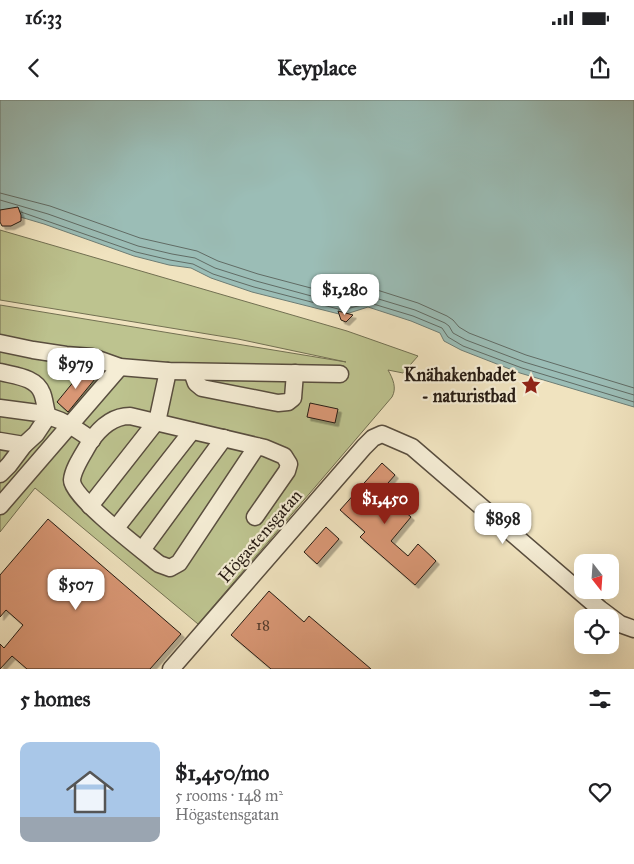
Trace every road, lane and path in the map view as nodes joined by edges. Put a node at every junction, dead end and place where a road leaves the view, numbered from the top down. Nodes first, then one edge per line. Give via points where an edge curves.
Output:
1 (0, 343) edge
2 (120, 367) junction
3 (168, 371) junction
4 (0, 372) edge
5 (192, 372) junction
6 (295, 373) junction
7 (340, 374) dead end
8 (0, 408) edge
9 (48, 416) junction
10 (156, 422) junction
11 (71, 425) junction
12 (192, 431) junction
13 (224, 438) junction
14 (92, 440) junction
15 (0, 441) edge
16 (24, 445) junction
17 (257, 446) junction
18 (0, 474) edge
19 (0, 506) edge
20 (90, 506) junction
21 (255, 517) dead end
22 (116, 528) junction
23 (142, 550) junction
24 (634, 629) edge
25 (171, 669) edge

1 - 2 street via 92,357
2 - 3 street
2 - 11 street
3 - 5 street
3 - 10 street
4 - 9 street via 37,383
5 - 6 street
5 - 6 street via 202,388 278,404 293,398
6 - 7 street
8 - 9 street
9 - 11 street
9 - 16 street
10 - 12 street
10 - 14 street via 120,417 96,433
10 - 20 street
11 - 14 street
11 - 19 street
12 - 13 street
12 - 22 street
13 - 17 street
13 - 23 street
14 - 20 street via 72,479 77,492
15 - 16 street
16 - 18 street
17 - 21 street via 284,456 289,464 287,472
17 - 23 street via 177,565 164,567
20 - 22 street
22 - 23 street
24 - 25 street, Högastensgatan via 620,624 600,609 412,447 382,434 364,447

